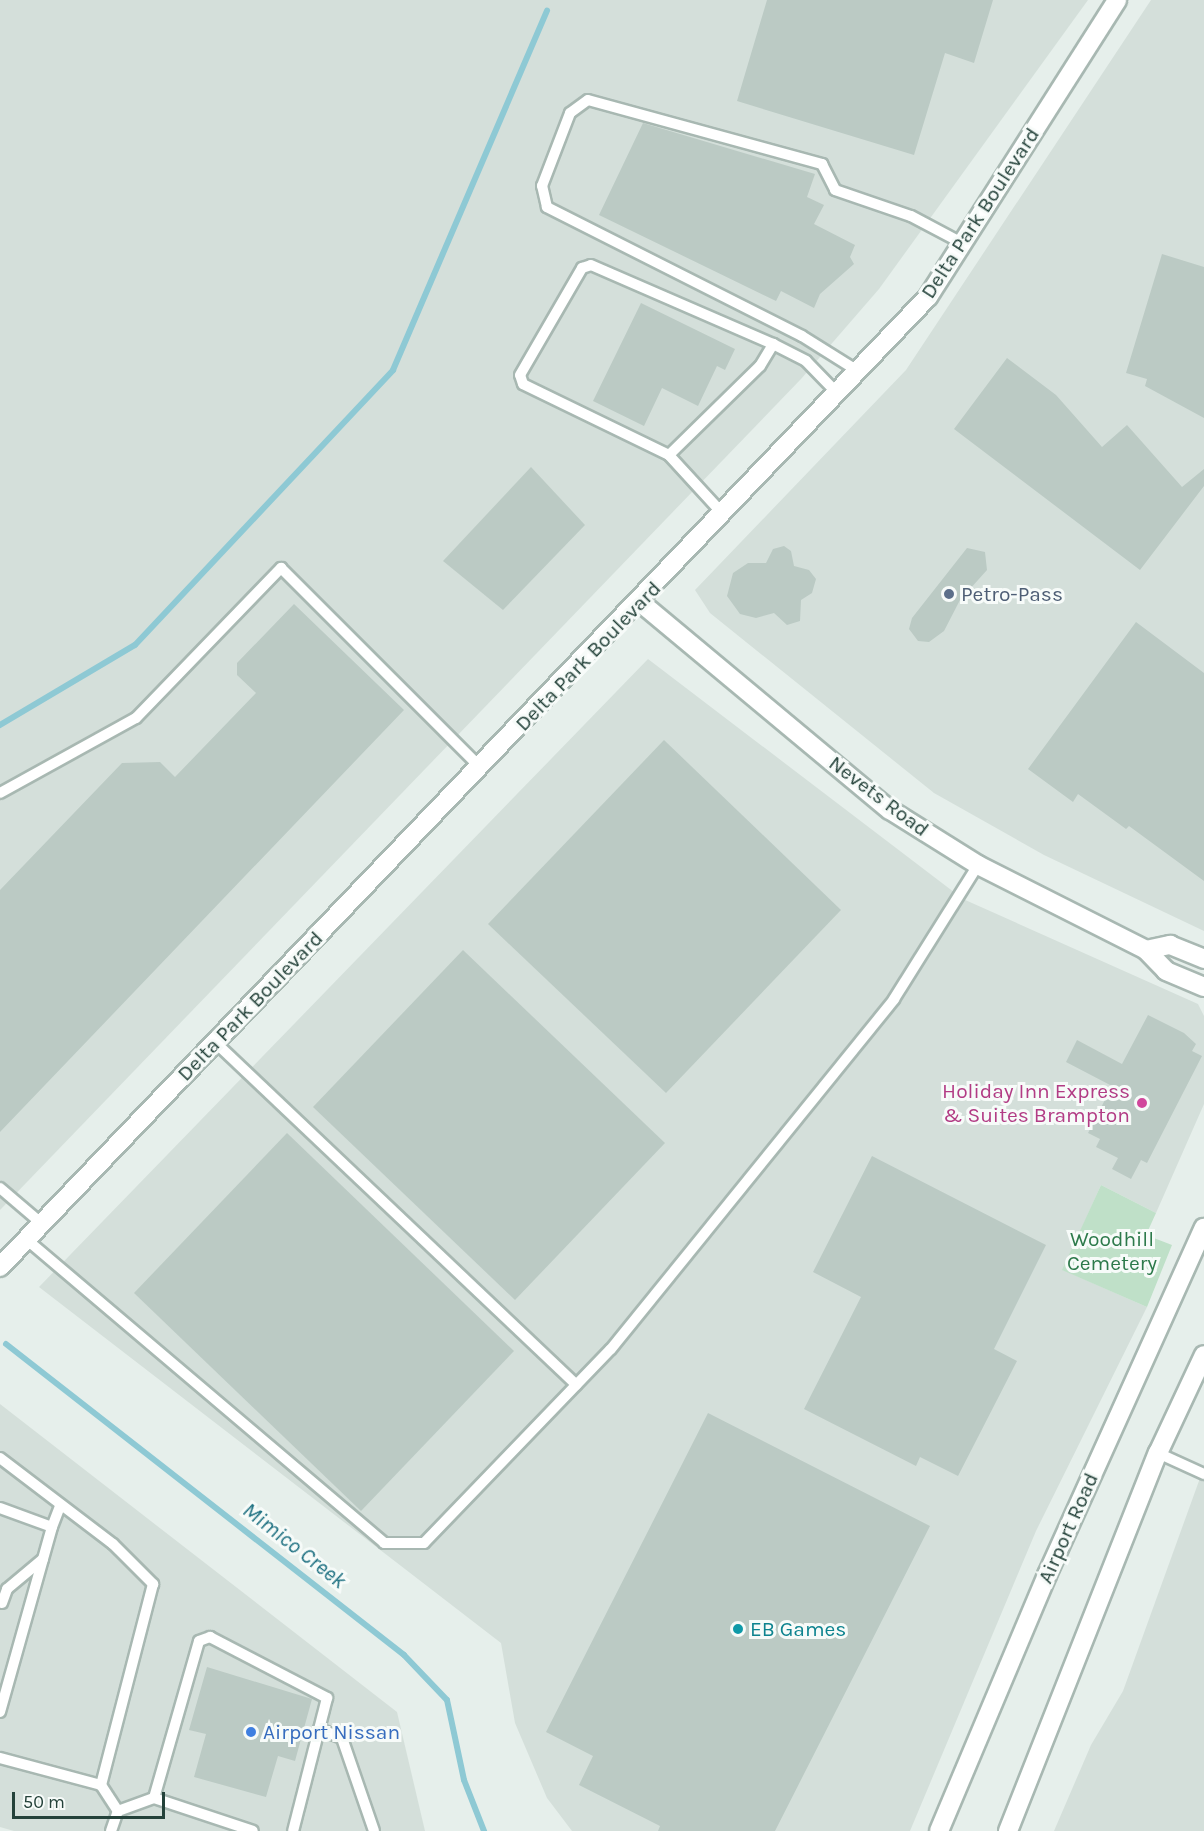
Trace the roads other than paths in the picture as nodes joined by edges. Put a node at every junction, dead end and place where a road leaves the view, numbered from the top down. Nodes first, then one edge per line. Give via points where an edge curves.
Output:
1 (1117, 0) edge
2 (963, 243) junction
3 (773, 344) junction
4 (858, 371) junction
5 (837, 393) junction
6 (669, 455) junction
7 (723, 514) junction
8 (640, 602) junction
9 (481, 768) junction
10 (0, 793) edge
11 (978, 865) junction
12 (1146, 950) junction
13 (1204, 958) edge
14 (1204, 987) edge
15 (215, 1042) junction
16 (0, 1188) edge
17 (41, 1223) junction
18 (1204, 1228) edge
19 (26, 1239) junction
20 (0, 1267) edge
21 (1204, 1355) edge
22 (576, 1385) junction
23 (1158, 1453) junction
24 (0, 1458) edge
25 (1204, 1474) edge
26 (60, 1506) junction
27 (0, 1508) edge
28 (52, 1527) junction
29 (43, 1559) junction
30 (2, 1603) dead end
31 (1, 1704) edge
32 (319, 1729) junction
33 (0, 1758) edge
34 (101, 1785) junction
35 (153, 1798) junction
36 (118, 1811) junction
37 (111, 1831) edge
38 (253, 1831) edge
39 (293, 1831) edge
40 (374, 1831) edge
41 (939, 1831) edge
42 (1008, 1831) edge

1 - 2 street, Delta Park Boulevard
2 - 4 street, Delta Park Boulevard via 928,297
2 - 4 lane via 910,216 836,190 822,164 588,100 570,113 542,186 547,207 802,336
3 - 5 lane via 806,361
3 - 6 lane via 760,366
3 - 6 lane via 591,265 582,268 520,375 523,384
4 - 5 street, Delta Park Boulevard
5 - 7 street, Delta Park Boulevard
6 - 7 lane
7 - 8 street, Delta Park Boulevard
8 - 9 street, Delta Park Boulevard
8 - 11 street, Nevets Road via 890,810
9 - 10 lane via 281,568 136,717
9 - 15 street, Delta Park Boulevard
11 - 12 street, Nevets Road
11 - 22 lane via 894,999 611,1349
12 - 13 street via 1170,945
12 - 14 street, Nevets Road via 1166,971
15 - 17 street, Delta Park Boulevard
15 - 22 lane
16 - 17 lane
17 - 19 street, Delta Park Boulevard
18 - 41 street, Airport Road via 1047,1575
19 - 20 street, Delta Park Boulevard
19 - 22 lane via 384,1543 424,1544
21 - 23 street
23 - 25 lane
23 - 42 street
24 - 26 lane
26 - 28 lane
26 - 34 lane via 113,1544 153,1584
27 - 28 lane
28 - 29 lane
29 - 30 lane via 7,1589
29 - 31 lane
32 - 35 lane via 327,1698 210,1637 199,1641
32 - 39 lane
32 - 40 lane via 342,1738
33 - 34 lane
34 - 36 lane
35 - 36 lane
35 - 38 lane
36 - 37 lane

